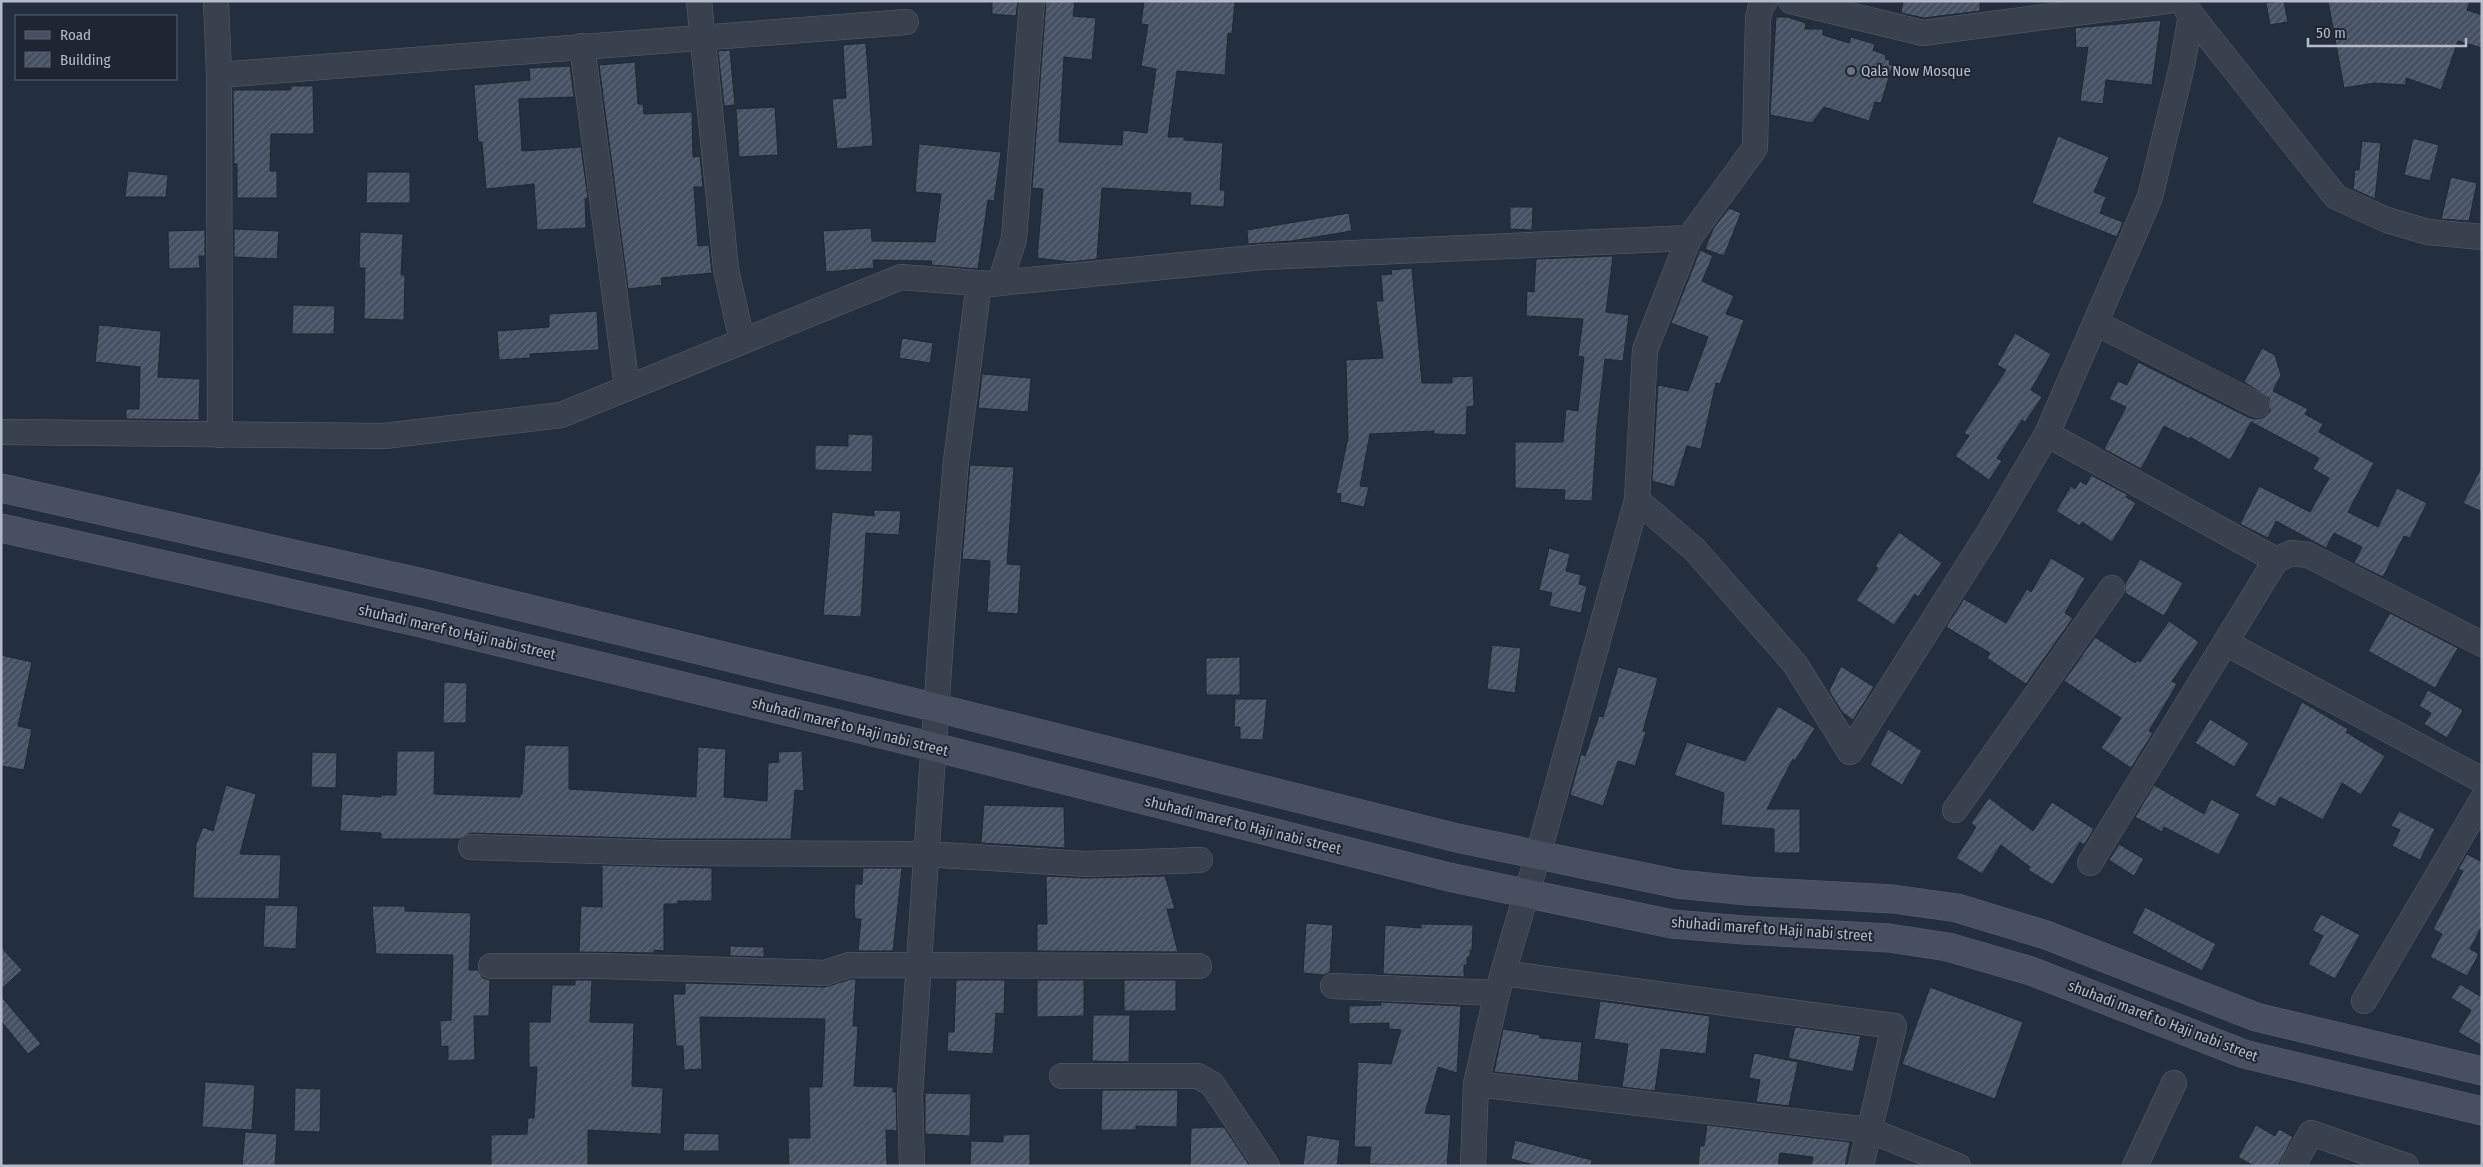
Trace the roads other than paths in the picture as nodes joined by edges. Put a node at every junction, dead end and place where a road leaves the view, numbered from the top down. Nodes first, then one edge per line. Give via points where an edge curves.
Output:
1 (216, 1) edge
2 (700, 1) edge
3 (1032, 1) edge
4 (1765, 1) edge
5 (1792, 1) edge
6 (2167, 1) edge
7 (2124, 4) edge
8 (2186, 8) edge
9 (906, 22) dead end
10 (703, 36) junction
11 (582, 46) junction
12 (219, 75) junction
13 (1689, 238) junction
14 (2482, 238) edge
15 (989, 283) junction
16 (2096, 323) junction
17 (742, 342) junction
18 (627, 388) junction
19 (2257, 405) dead end
20 (1, 432) edge
21 (2047, 434) junction
22 (220, 435) junction
23 (1, 488) edge
24 (1637, 500) junction
25 (1, 528) edge
26 (2276, 560) junction
27 (2112, 588) dead end
28 (2226, 642) junction
29 (2482, 644) edge
30 (937, 708) junction
31 (934, 748) junction
32 (2482, 780) edge
33 (2482, 800) edge
34 (1955, 810) dead end
35 (471, 847) dead end
36 (925, 854) junction
37 (1538, 855) junction
38 (1200, 860) dead end
39 (2090, 863) dead end
40 (1527, 893) junction
41 (491, 966) dead end
42 (918, 966) junction
43 (1200, 966) dead end
44 (1500, 983) junction
45 (1333, 986) dead end
46 (2364, 1002) dead end
47 (2482, 1071) edge
48 (1062, 1076) dead end
49 (2174, 1082) dead end
50 (1476, 1084) junction
51 (2482, 1111) edge
52 (1870, 1130) junction
53 (912, 1166) edge
54 (1267, 1166) edge
55 (1473, 1166) edge
56 (1861, 1166) edge
57 (1958, 1166) edge
58 (2135, 1166) edge
59 (2293, 1166) edge
60 (2406, 1166) edge

1 - 12 street
2 - 10 street
3 - 15 street via 1014,239
4 - 13 street via 1758,18 1755,148
5 - 7 street via 1923,33
6 - 7 street
8 - 14 street via 2336,198 2387,220 2428,232
8 - 16 street via 2182,66 2150,197
9 - 10 street
10 - 11 street
10 - 17 street via 726,270
11 - 12 street
11 - 18 street
12 - 22 street
13 - 15 street via 1263,257
13 - 24 street via 1644,350
15 - 17 street via 901,277
15 - 30 street via 956,461
16 - 19 street
16 - 21 street
17 - 18 street
18 - 22 street via 562,415 394,435
20 - 22 street
21 - 24 street via 1990,532 1850,752 1795,664 1695,550
21 - 26 street
23 - 30 main road via 427,584
24 - 37 street
25 - 31 main road, shuhadi maref to Haji nabi street via 417,622
26 - 28 street
26 - 29 street via 2292,553 2308,556
27 - 34 street
28 - 32 street
28 - 39 street
30 - 31 street
30 - 37 main road via 1457,838
31 - 36 street
31 - 40 main road, shuhadi maref to Haji nabi street via 1449,877
33 - 46 street
35 - 36 street via 662,853
36 - 38 street via 1086,864
36 - 42 street
37 - 40 street
37 - 47 main road via 1678,884 1893,899 1957,908 2046,935 2256,1017
40 - 44 street
40 - 51 main road, shuhadi maref to Haji nabi street via 1672,924 1889,938 1948,947 2031,971 2244,1054
41 - 42 street via 825,972 849,966
42 - 43 street
42 - 53 street via 910,1095
44 - 45 street
44 - 50 street
44 - 52 street via 1894,1026
48 - 54 street via 1198,1076 1205,1079 1212,1084
49 - 58 street
50 - 52 street
50 - 55 street
52 - 56 street
52 - 57 street
59 - 60 street via 2311,1133

